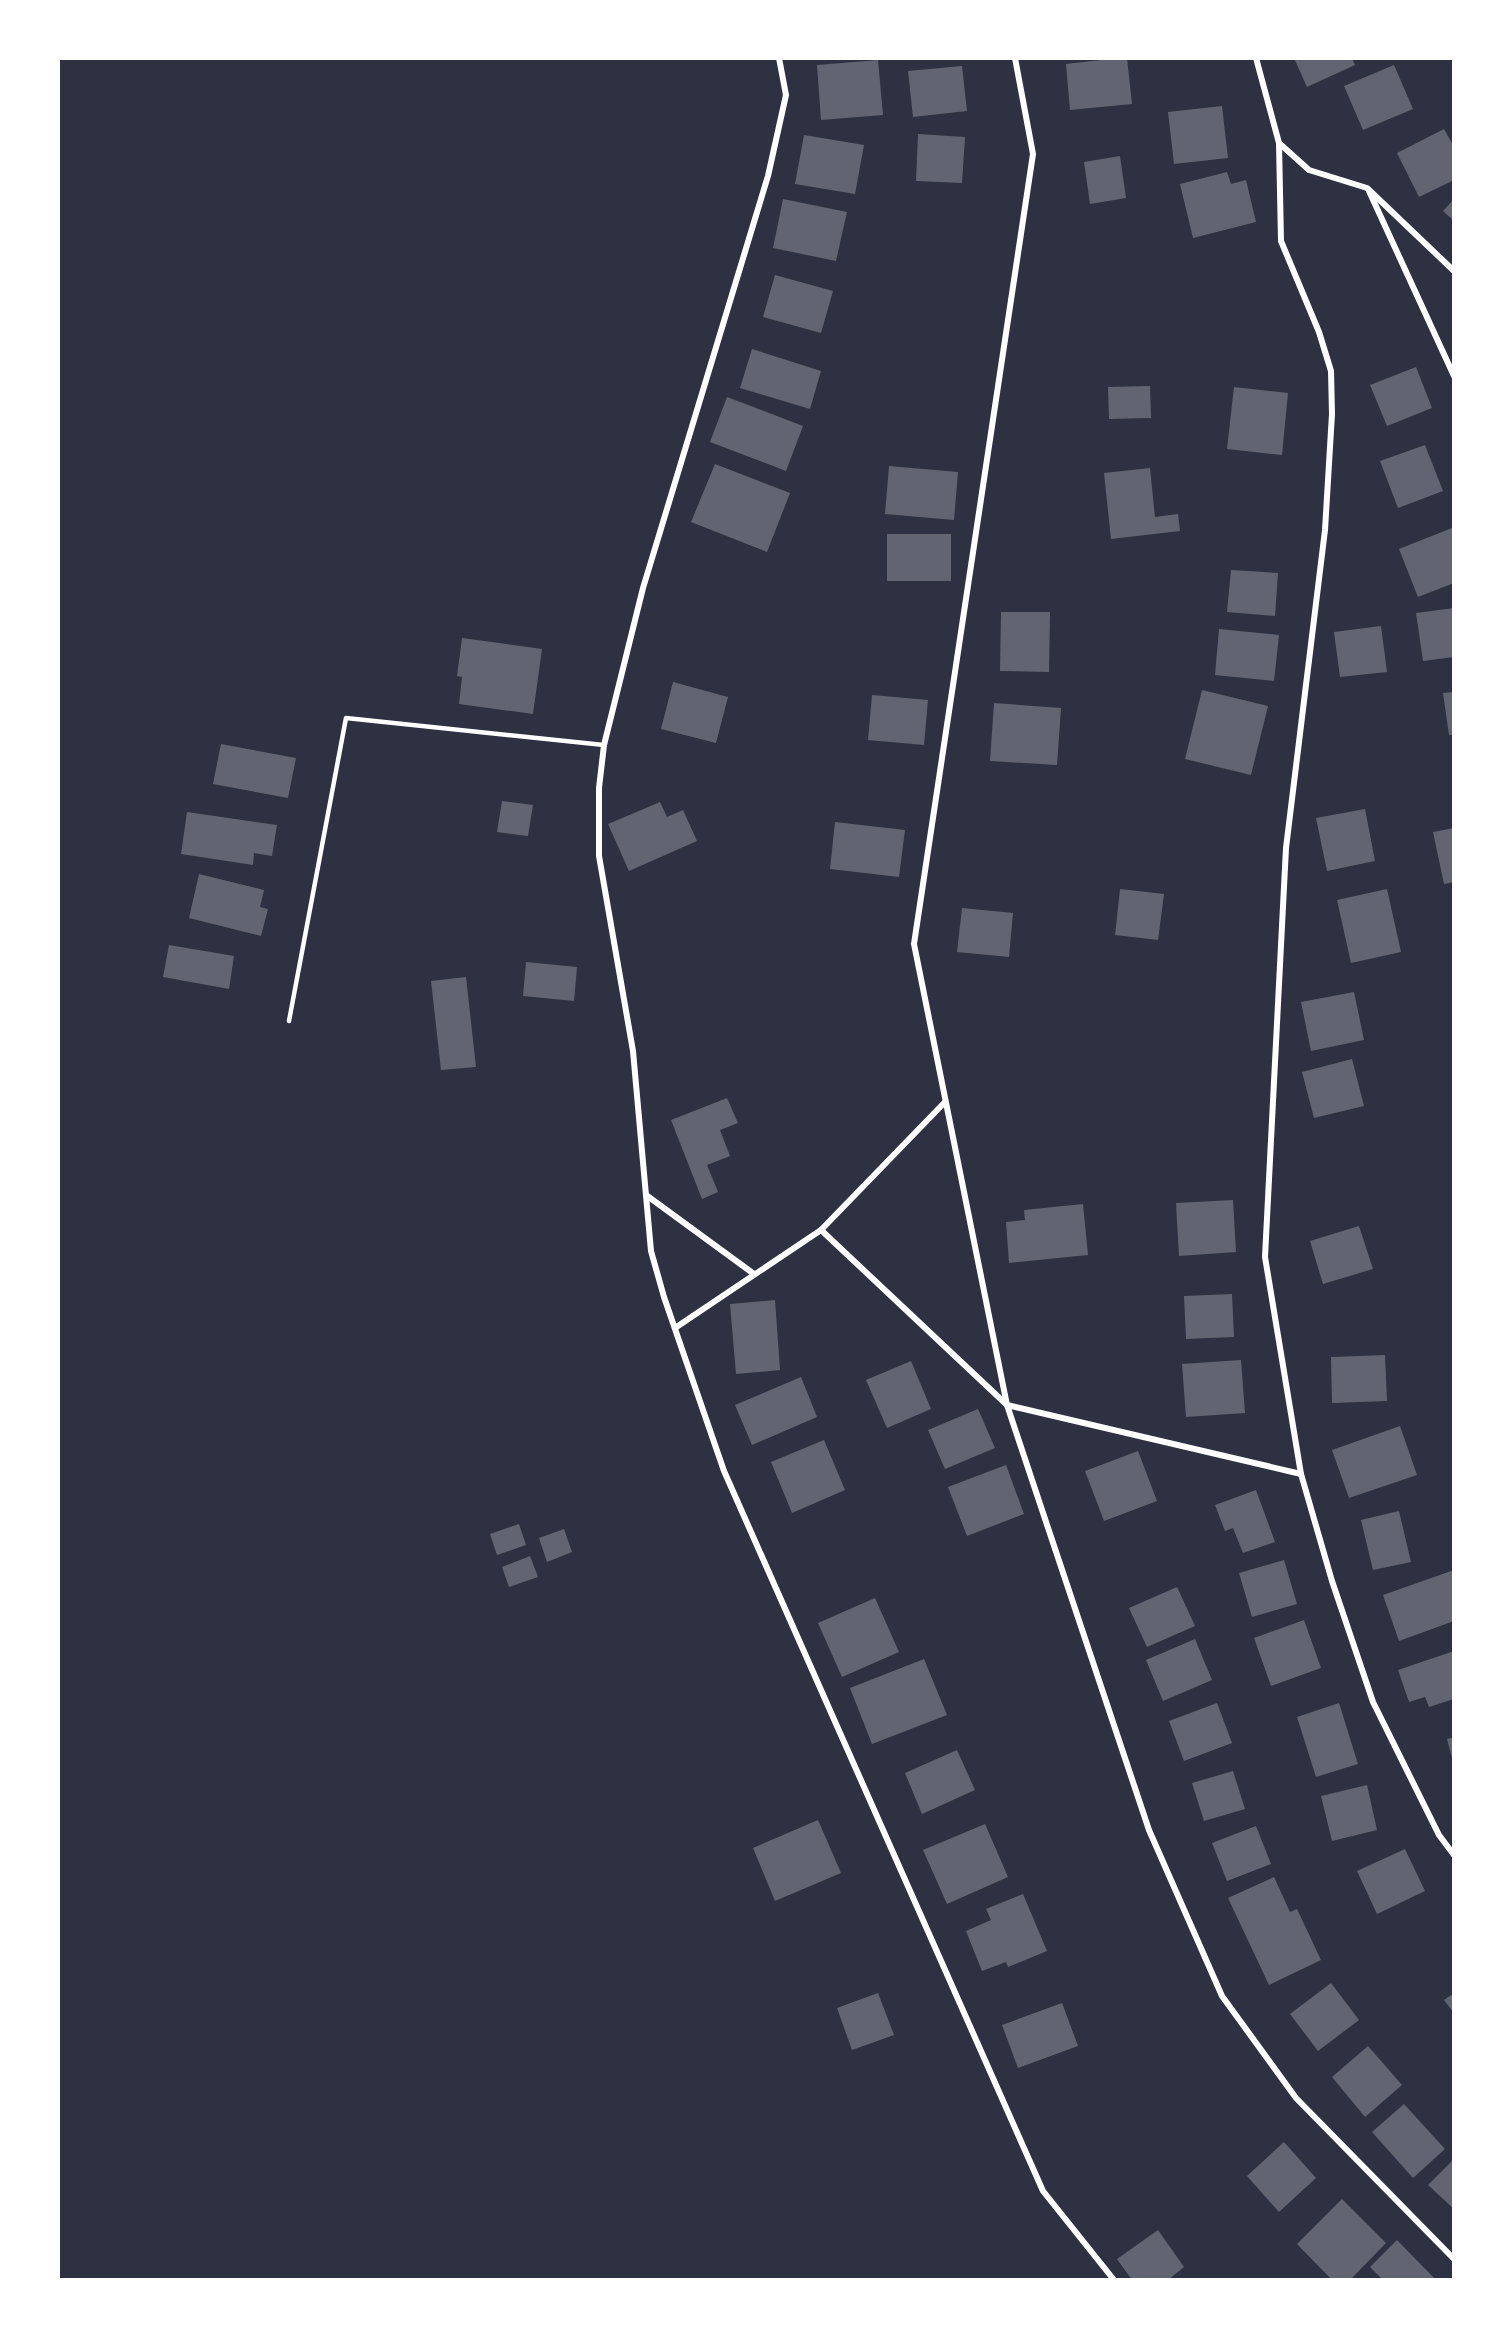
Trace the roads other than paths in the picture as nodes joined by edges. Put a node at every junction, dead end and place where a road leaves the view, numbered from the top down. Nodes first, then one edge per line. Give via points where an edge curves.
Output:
1 (779, 58) edge
2 (1015, 58) edge
3 (1256, 58) edge
4 (1279, 143) junction
5 (1367, 188) junction
6 (1454, 271) edge
7 (1454, 376) edge
8 (604, 745) junction
9 (289, 1021) dead end
10 (945, 1102) junction
11 (646, 1195) junction
12 (820, 1230) junction
13 (754, 1274) junction
14 (675, 1328) junction
15 (1007, 1405) junction
16 (1301, 1474) junction
17 (1454, 1855) edge
18 (1454, 2259) edge
19 (1114, 2280) edge

1 - 8 street via 786,95 768,176 643,588
2 - 10 street via 1034,154 914,944
3 - 4 street
4 - 5 street via 1309,170
4 - 16 street via 1281,241 1331,371 1332,414 1325,530 1286,848 1265,1257
5 - 6 street
5 - 7 street
8 - 9 lane via 346,718
8 - 11 street via 599,788 600,856 633,1051
10 - 12 street
10 - 15 street
11 - 13 street
11 - 14 street via 651,1251
12 - 13 street
12 - 15 street
13 - 14 street
14 - 19 street via 724,1471 1043,2191
15 - 16 street
15 - 18 street via 1149,1830 1222,1996 1296,2098
16 - 17 street via 1373,1702 1439,1835

